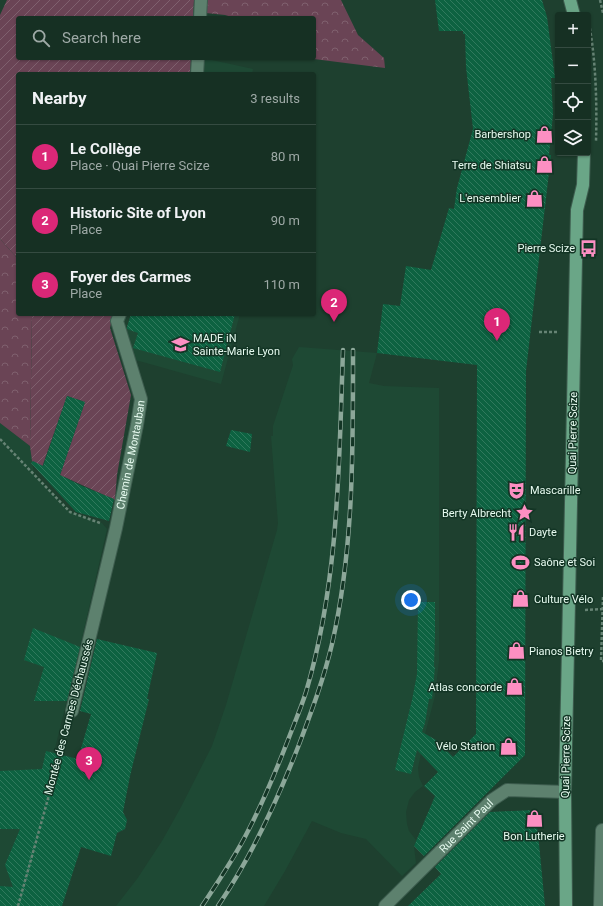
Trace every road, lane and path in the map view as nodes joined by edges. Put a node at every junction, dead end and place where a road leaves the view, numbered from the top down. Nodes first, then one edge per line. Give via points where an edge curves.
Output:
1 (201, 0) edge
2 (570, 0) edge
3 (600, 0) edge
4 (573, 12) edge
5 (603, 13) edge
6 (200, 16) edge
7 (591, 34) edge
8 (198, 60) edge
9 (197, 72) edge
10 (596, 146) dead end
11 (584, 156) edge
12 (119, 316) edge
13 (539, 332) dead end
14 (562, 332) dead end
15 (0, 439) edge
16 (102, 523) dead end
17 (116, 528) joint
18 (603, 597) edge
19 (585, 610) dead end
20 (603, 610) edge
21 (603, 661) edge
22 (72, 711) joint
23 (565, 792) junction
24 (602, 830) dead end
25 (18, 906) edge
26 (385, 906) edge
27 (566, 906) edge
28 (600, 906) edge

1 - 6 street
2 - 4 main road
3 - 5 path
7 - 10 path via 594,50
8 - 9 street
11 - 23 main road, Quai Pierre Scize via 583,185 577,210
12 - 17 street, Chemin de Montauban via 117,321 140,399
13 - 14 path
15 - 16 path via 70,512
17 - 22 street, Montée des Carmes Déchaussés
18 - 20 path
19 - 20 path
20 - 21 path
22 - 25 path, Montée des Carmes Déchaussés
23 - 26 street, Rue Saint Paul via 506,790 492,800
23 - 27 main road, Quai Pierre Scize
24 - 28 street

